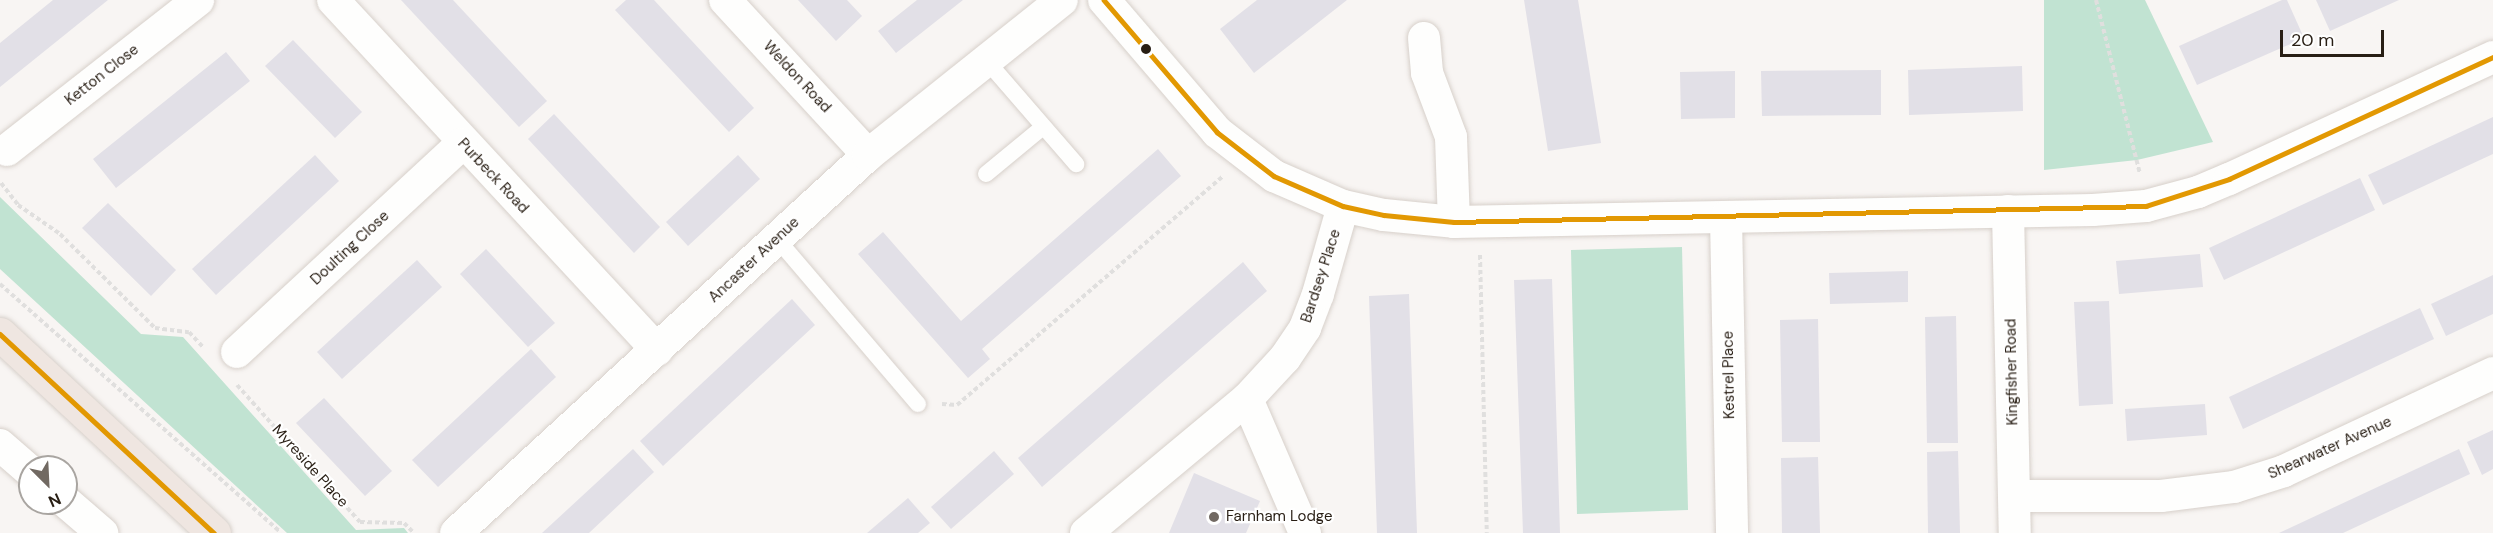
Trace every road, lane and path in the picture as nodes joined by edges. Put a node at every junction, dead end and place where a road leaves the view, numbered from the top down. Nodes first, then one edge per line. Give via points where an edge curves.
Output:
1 (198, 0) edge
2 (333, 0) edge
3 (725, 0) edge
4 (1062, 0) edge
5 (1104, 0) edge
6 (2096, 0) edge
7 (1424, 38) dead end
8 (2493, 57) edge
9 (986, 60) junction
10 (1043, 127) junction
11 (462, 144) junction
12 (7, 150) dead end
13 (868, 154) junction
14 (1246, 157) junction
15 (1076, 164) dead end
16 (986, 174) dead end
17 (0, 181) edge
18 (1343, 206) junction
19 (2146, 206) junction
20 (2008, 211) junction
21 (1726, 217) junction
22 (1454, 222) junction
23 (777, 239) junction
24 (0, 284) edge
25 (0, 334) edge
26 (205, 350) dead end
27 (657, 350) junction
28 (233, 364) joint
29 (2493, 373) edge
30 (1247, 399) junction
31 (918, 404) joint
32 (0, 445) edge
33 (18, 461) edge
34 (2015, 496) junction
35 (78, 512) edge
36 (102, 533) edge
37 (214, 533) edge
38 (281, 533) edge
39 (414, 533) edge
40 (456, 533) edge
41 (1086, 533) edge
42 (1305, 533) edge
43 (1487, 533) edge
44 (1732, 533) edge
45 (2015, 533) edge

1 - 12 street, Ketton Close
2 - 11 street, Purbeck Road
3 - 13 street, Weldon Road
4 - 9 street, Ancaster Avenue
5 - 14 street via 1191,104
6 - 19 path
7 - 22 street via 1427,73 1451,136
8 - 19 street via 2229,179
9 - 10 lane
9 - 13 street, Ancaster Avenue
10 - 15 lane
10 - 16 lane
11 - 27 street, Purbeck Road
11 - 28 street, Doulting Close
13 - 23 street, Ancaster Avenue
14 - 18 street via 1274,176
14 - 31 path via 957,405
17 - 26 path via 18,204 60,234 155,328 189,332
18 - 22 street via 1384,215
18 - 30 street, Bardsey Place via 1305,328 1285,358
19 - 20 street
20 - 21 street
20 - 34 street, Kingfisher Road
21 - 22 street
21 - 44 street, Kestrel Place
22 - 43 path via 1480,249
23 - 27 street, Ancaster Avenue
23 - 31 lane
24 - 38 path
25 - 37 main road
27 - 40 street, Ancaster Avenue
28 - 39 path, Myreside Place via 360,522 404,523
29 - 34 street, Shearwater Avenue via 2284,471 2234,487 2161,496
30 - 41 street, Bardsey Place
30 - 42 street
32 - 33 street
34 - 45 street, Kingfisher Road
35 - 36 street

